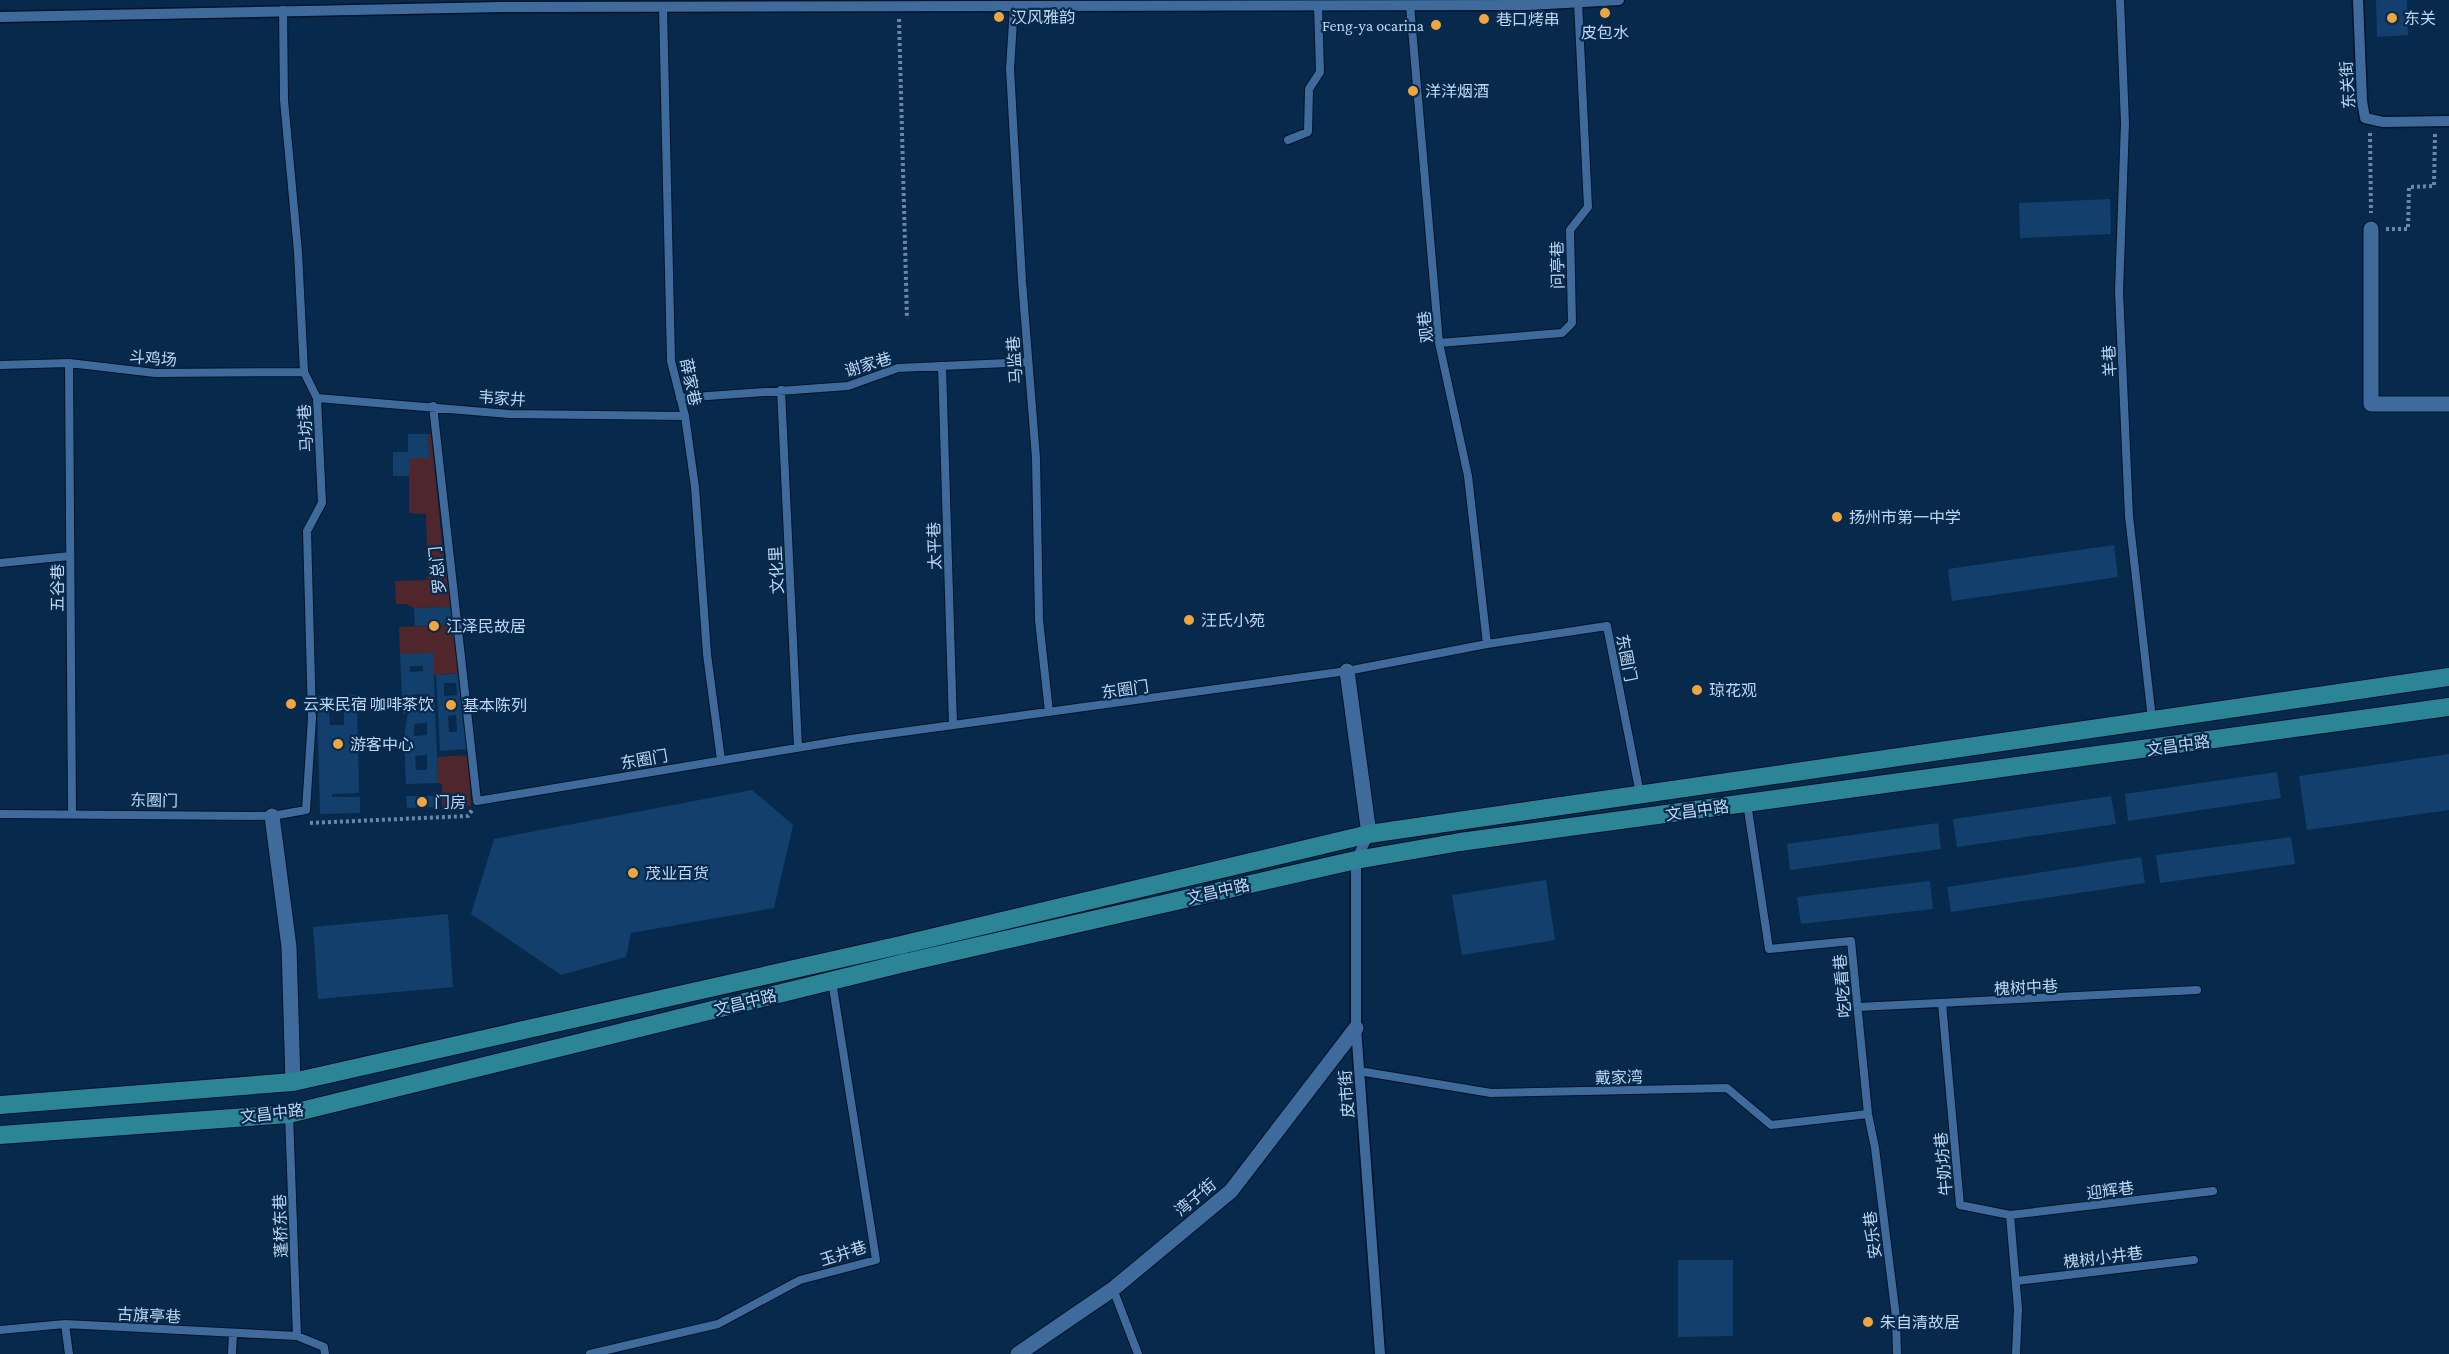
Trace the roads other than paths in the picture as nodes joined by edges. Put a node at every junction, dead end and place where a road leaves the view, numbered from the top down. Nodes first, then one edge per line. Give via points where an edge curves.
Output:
1 (1619, 0) edge
2 (2120, 0) edge
3 (2358, 0) edge
4 (1360, 2) edge
5 (1578, 2) junction
6 (917, 3) edge
7 (1105, 3) edge
8 (1179, 3) edge
9 (1260, 3) edge
10 (476, 4) edge
11 (670, 4) edge
12 (1318, 5) junction
13 (1410, 5) junction
14 (1014, 6) junction
15 (283, 10) junction
16 (0, 17) edge
17 (2449, 121) edge
18 (1288, 140) dead end
19 (2371, 229) road end
20 (1439, 343) junction
21 (1028, 362) junction
22 (69, 363) junction
23 (0, 365) edge
24 (942, 366) junction
25 (304, 372) junction
26 (781, 390) junction
27 (317, 398) junction
28 (680, 398) junction
29 (2449, 404) edge
30 (433, 406) junction
31 (685, 416) junction
32 (70, 556) junction
33 (0, 563) edge
34 (1487, 644) junction
35 (1347, 671) junction
36 (2449, 677) edge
37 (2449, 707) edge
38 (1049, 712) junction
39 (2152, 719) junction
40 (952, 725) junction
41 (798, 747) junction
42 (721, 760) junction
43 (1640, 794) junction
44 (477, 801) joint
45 (1747, 803) junction
46 (306, 810) joint
47 (72, 813) junction
48 (0, 814) edge
49 (272, 816) junction
50 (1369, 834) junction
51 (1356, 860) junction
52 (832, 981) junction
53 (2197, 990) dead end
54 (1942, 1003) junction
55 (1858, 1007) junction
56 (1356, 1028) junction
57 (1359, 1071) junction
58 (293, 1082) junction
59 (0, 1105) edge
60 (290, 1114) junction
61 (1868, 1114) junction
62 (0, 1135) edge
63 (2213, 1191) dead end
64 (2010, 1215) junction
65 (2194, 1260) dead end
66 (2016, 1281) junction
67 (1113, 1289) junction
68 (65, 1324) junction
69 (0, 1330) edge
70 (233, 1333) junction
71 (297, 1336) junction
72 (69, 1354) edge
73 (232, 1354) edge
74 (325, 1354) edge
75 (590, 1354) edge
76 (1018, 1354) edge
77 (1138, 1354) edge
78 (1380, 1354) edge
79 (1897, 1354) edge
80 (2016, 1354) edge

1 - 5 street
2 - 39 lane, 羊巷 via 2125,123 2119,292 2129,516
3 - 17 street, 东关街 via 2365,118 2383,122
4 - 12 street
4 - 13 street
5 - 13 street
5 - 20 lane, 问亭巷 via 1588,207 1570,230 1572,322 1562,333
6 - 11 street
6 - 14 street
7 - 8 street
7 - 14 street
8 - 9 street
9 - 12 street
10 - 11 street
10 - 15 street
11 - 28 lane, 薛家巷 via 671,361
12 - 18 lane via 1320,72 1309,89 1308,132
13 - 20 lane, 观巷
14 - 21 lane, 马监巷 via 1010,69
15 - 16 street
15 - 25 lane, 马坊巷 via 284,100
19 - 29 street via 2371,404
20 - 34 lane, 观巷 via 1468,476
21 - 24 lane, 谢家巷
21 - 38 lane, 马监巷 via 1036,458 1039,620
22 - 23 lane, 斗鸡场
22 - 25 lane, 斗鸡场 via 155,374
22 - 32 lane, 五谷巷
24 - 26 lane, 谢家巷 via 898,368 848,386
24 - 40 lane, 太平巷
25 - 27 lane, 马坊巷
26 - 28 lane, 谢家巷
26 - 41 lane, 文化里
27 - 30 lane, 韦家井
27 - 46 lane, 马坊巷 via 322,503 307,531 312,718
28 - 31 lane, 薛家巷
30 - 31 lane, 韦家井 via 509,414
30 - 44 lane, 罗总门
31 - 42 lane, 薛家巷
32 - 33 lane
32 - 47 lane, 五谷巷
34 - 35 lane, 东圈门
34 - 43 lane, 东圈门 via 1608,626
35 - 38 lane, 东圈门
35 - 50 street
36 - 39 main road, 文昌中路
37 - 45 main road, 文昌中路
38 - 40 lane, 东圈门
39 - 43 main road, 文昌中路
40 - 41 lane, 东圈门
41 - 42 lane, 东圈门
42 - 44 lane, 东圈门
43 - 50 main road, 文昌中路
45 - 51 main road, 文昌中路
45 - 55 lane, 吃吃看巷 via 1770,949 1851,941
46 - 49 lane, 东圈门
47 - 48 lane, 东圈门
47 - 49 lane, 东圈门
49 - 58 street via 290,947
50 - 51 street, 皮市街
50 - 58 main road, 文昌中路
51 - 52 main road, 文昌中路
51 - 56 street, 皮市街
52 - 60 main road, 文昌中路
52 - 75 lane, 玉井巷 via 876,1260 800,1280 718,1324
53 - 54 lane, 槐树中巷
54 - 55 lane, 槐树中巷
54 - 64 lane, 牛奶坊巷 via 1960,1205
55 - 61 lane, 吃吃看巷
56 - 57 street, 皮市街
56 - 67 street, 湾子街 via 1231,1191
57 - 61 lane, 戴家湾 via 1491,1093 1727,1088 1771,1125
57 - 78 street, 皮市街
58 - 59 main road, 文昌中路
60 - 62 main road, 文昌中路
60 - 71 lane, 蓬桥东巷
61 - 79 lane, 安乐巷 via 1896,1317
63 - 64 lane, 迎辉巷
64 - 66 lane
65 - 66 lane, 槐树小井巷
66 - 80 lane
67 - 76 street, 湾子街
67 - 77 lane
68 - 69 lane, 古旗亭巷
68 - 70 lane, 古旗亭巷
68 - 72 lane
70 - 71 lane, 古旗亭巷
70 - 73 lane
71 - 74 lane via 324,1347

